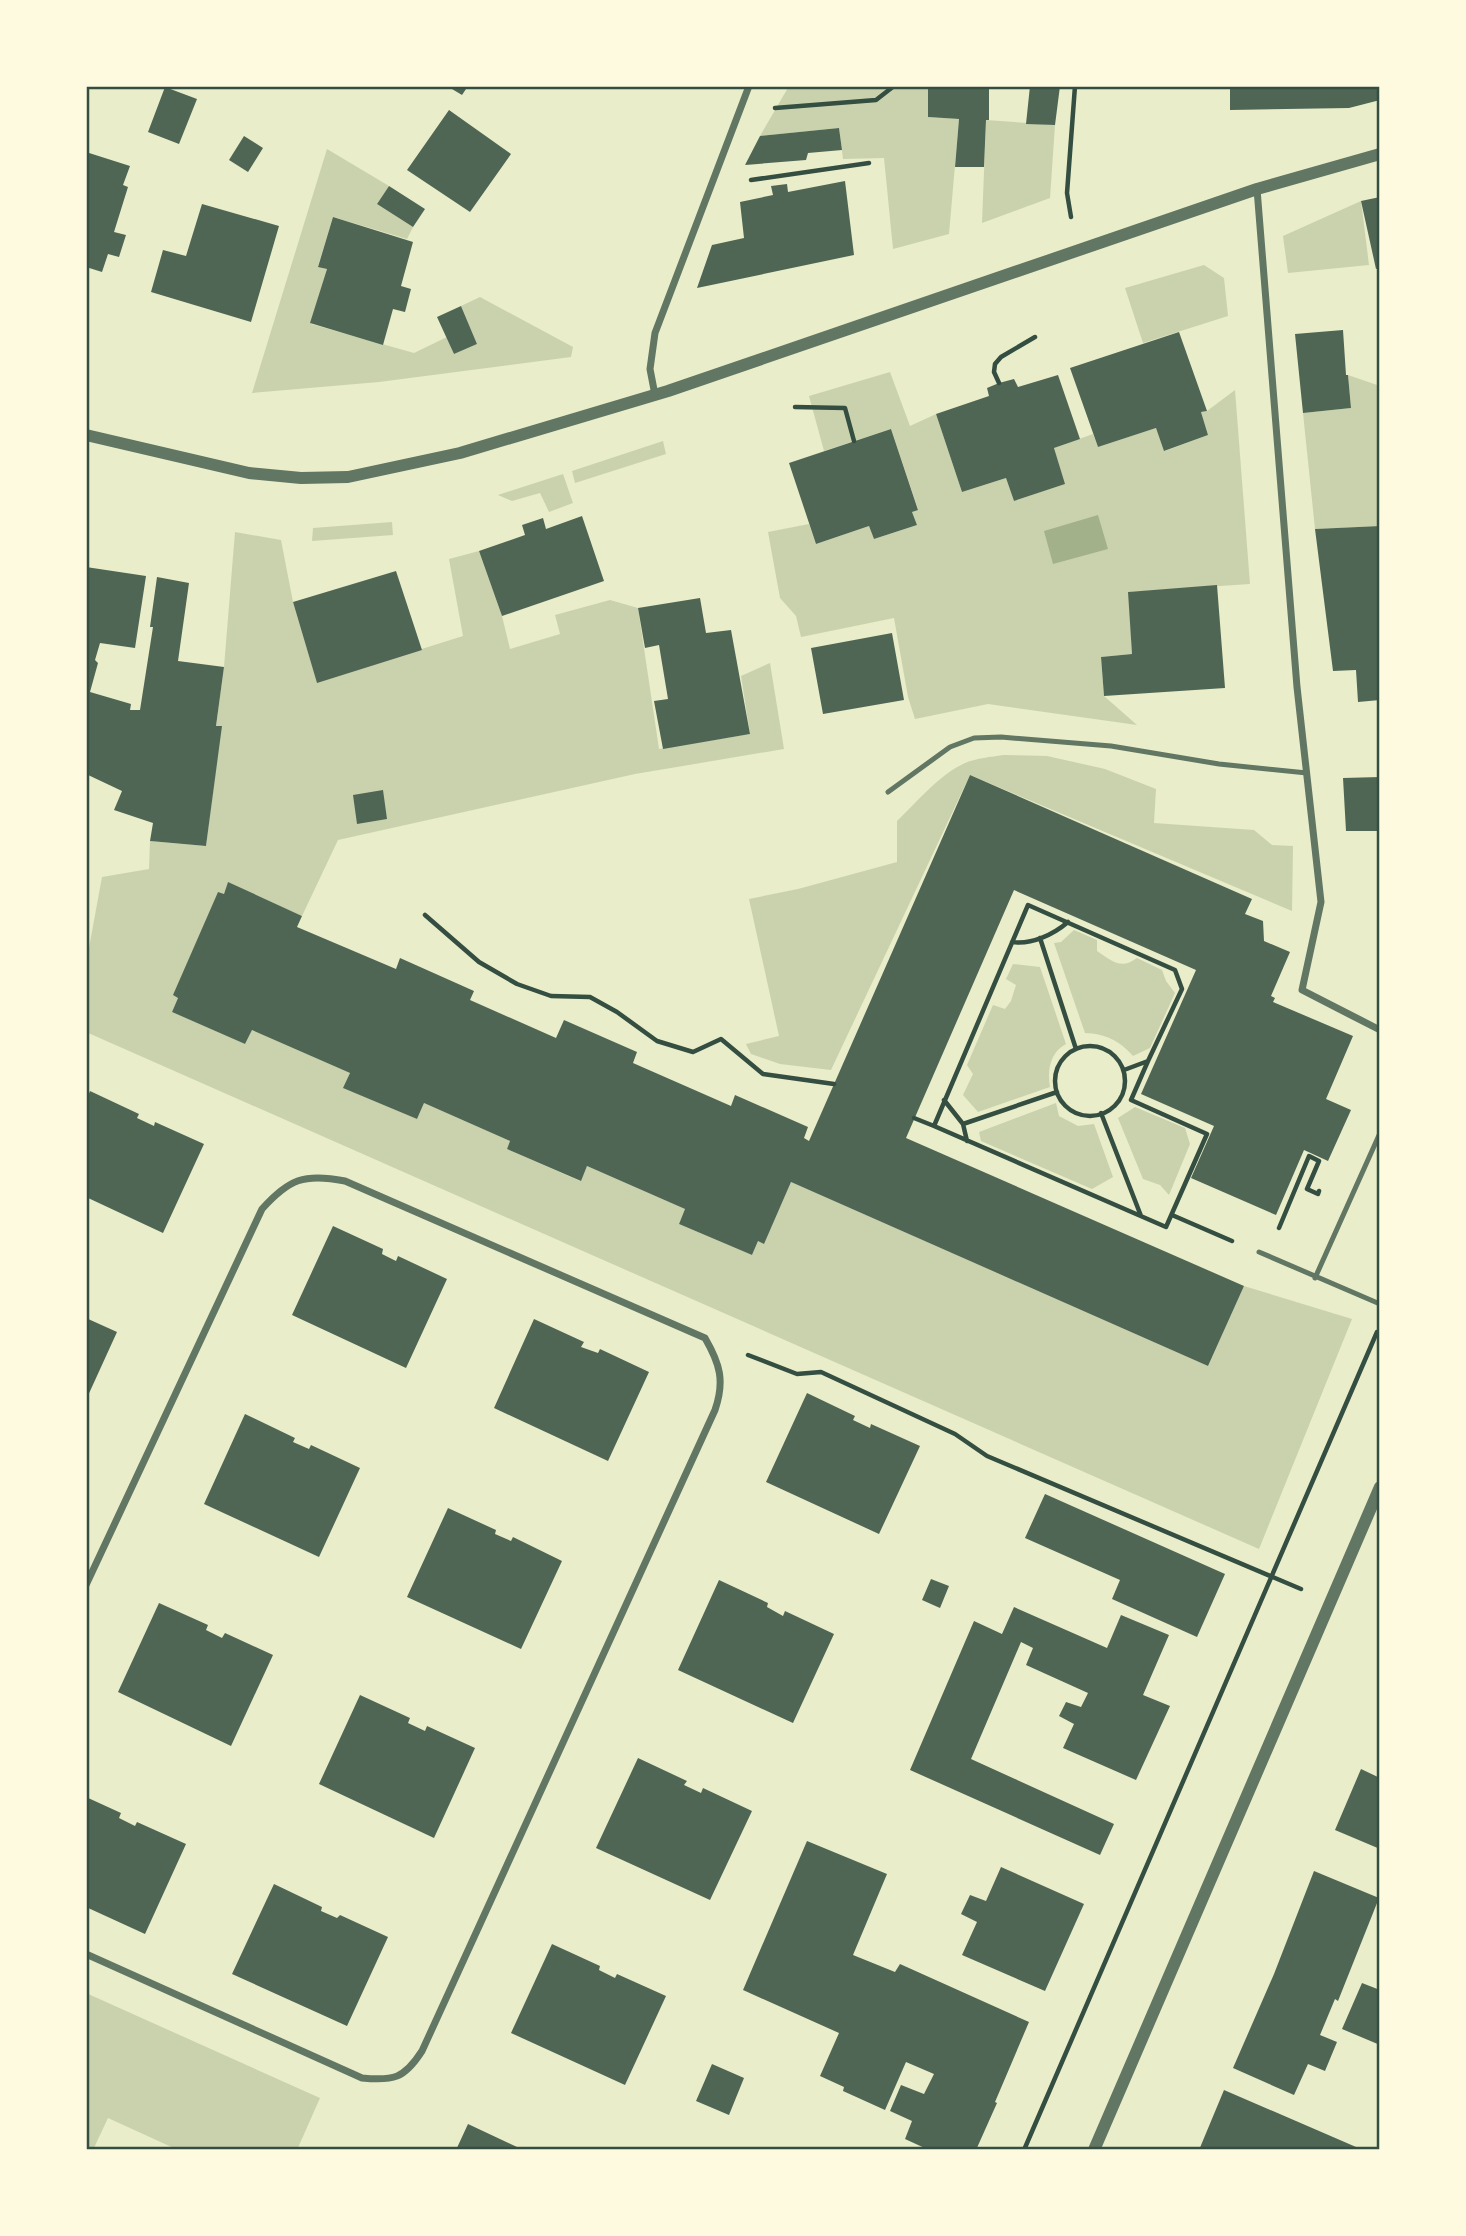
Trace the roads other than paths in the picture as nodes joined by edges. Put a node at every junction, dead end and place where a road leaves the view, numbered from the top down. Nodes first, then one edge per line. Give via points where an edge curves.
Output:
1 (749, 86) edge
2 (1380, 154) edge
3 (1257, 189) junction
4 (656, 395) junction
5 (86, 435) edge
6 (1308, 773) junction
7 (888, 792) dead end
8 (1380, 1030) edge
9 (1380, 1133) edge
10 (1259, 1252) road end
11 (1315, 1278) junction
12 (1380, 1304) edge
13 (1380, 1487) edge
14 (86, 1586) edge
15 (86, 1954) edge
16 (1094, 2150) edge

1 - 4 street via 655,333 650,369
2 - 3 street
3 - 4 street
3 - 6 street via 1298,709
4 - 5 street via 460,453 348,477 248,473
6 - 7 lane via 1111,746 987,737 950,747
6 - 8 street via 1321,902 1302,990
9 - 11 lane
10 - 11 lane
11 - 12 lane
13 - 16 street
14 - 15 street via 262,1209 297,1179 321,1176 345,1181 705,1338 715,1356 722,1390 715,1410 411,2068 389,2081 362,2078

